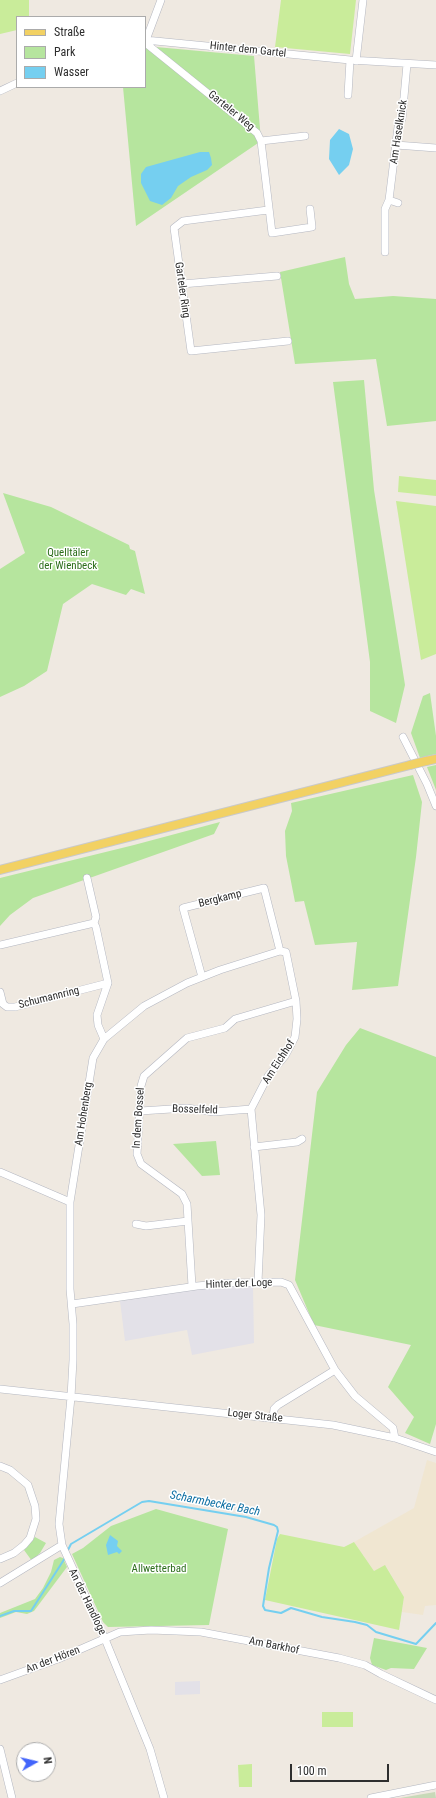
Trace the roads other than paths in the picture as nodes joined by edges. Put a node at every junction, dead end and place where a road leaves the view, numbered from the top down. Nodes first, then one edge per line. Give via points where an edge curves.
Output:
1 (161, 0) edge
2 (363, 0) edge
3 (146, 38) edge
4 (146, 40) edge
5 (146, 41) edge
6 (353, 60) junction
7 (408, 64) junction
8 (436, 65) edge
9 (16, 83) edge
10 (0, 91) edge
11 (348, 95) dead end
12 (305, 136) dead end
13 (261, 141) junction
14 (396, 145) junction
15 (436, 148) edge
16 (389, 200) junction
17 (398, 203) dead end
18 (310, 208) dead end
19 (268, 210) junction
20 (385, 252) dead end
21 (277, 276) dead end
22 (182, 284) junction
23 (288, 341) dead end
24 (403, 737) dead end
25 (436, 759) edge
26 (436, 806) edge
27 (0, 870) edge
28 (87, 878) dead end
29 (94, 923) junction
30 (0, 945) edge
31 (283, 952) junction
32 (202, 977) junction
33 (108, 983) junction
34 (0, 992) edge
35 (296, 1001) junction
36 (104, 1039) junction
37 (251, 1108) junction
38 (140, 1110) junction
39 (302, 1139) dead end
40 (254, 1147) junction
41 (0, 1172) edge
42 (70, 1202) junction
43 (188, 1221) junction
44 (136, 1224) dead end
45 (258, 1282) junction
46 (192, 1286) junction
47 (72, 1304) junction
48 (335, 1370) junction
49 (0, 1389) edge
50 (71, 1397) junction
51 (273, 1418) junction
52 (395, 1438) junction
53 (436, 1452) edge
54 (0, 1466) edge
55 (63, 1548) junction
56 (0, 1559) edge
57 (0, 1583) edge
58 (105, 1639) junction
59 (0, 1680) edge
60 (436, 1700) edge
61 (0, 1749) edge
62 (436, 1785) edge
63 (12, 1798) edge
64 (164, 1798) edge
65 (371, 1798) edge

1 - 3 street
2 - 6 street
4 - 6 street, Hinter dem Gartel
5 - 13 street, Garteler Weg via 257,133
6 - 7 street, Hinter dem Gartel
6 - 11 street
7 - 8 street, Hinter dem Gartel
7 - 14 street, Am Haselknick via 402,119 398,127
9 - 10 street
12 - 13 street
13 - 19 street, Garteler Weg
14 - 15 street
14 - 16 street, Am Haselknick
16 - 17 street
16 - 20 street, Am Haselknick via 385,209
18 - 19 street, Garteler Weg via 312,228 272,233
19 - 22 street, Garteler Ring via 183,221 174,228
21 - 22 street
22 - 23 street, Garteler Ring via 191,351
24 - 26 street
25 - 27 main road, bridge
28 - 29 street via 96,917
29 - 30 street
29 - 33 street
31 - 32 street, Am Hohenberg
31 - 32 street, Bergkamp via 264,888 183,908
31 - 35 street, Am Eichhof
32 - 36 street, Am Hohenberg via 144,1006
33 - 34 street, Schumannring via 15,1007 3,1004
33 - 36 street via 97,1015
35 - 37 street, Am Eichhof via 296,1037 285,1056 268,1076
35 - 38 street, In dem Bossel via 235,1019 225,1028 187,1038 144,1076
36 - 42 street, Am Hohenberg via 93,1058
37 - 38 street, Bosselfeld via 214,1112 187,1108
37 - 40 street
38 - 43 street, In dem Bossel via 137,1154 141,1164 182,1194 187,1204
39 - 40 street via 297,1142
40 - 45 street via 261,1215
41 - 42 street
42 - 47 street, Am Hohenberg
43 - 44 street via 146,1226
43 - 46 street, In dem Bossel
45 - 46 street, Hinter der Loge
45 - 48 street, Hinter der Loge via 281,1282 289,1285
46 - 47 street, Hinter der Loge
47 - 50 street, Am Hohenberg
48 - 51 street via 278,1405 274,1409
48 - 52 street, Hinter der Loge via 355,1396 393,1428
49 - 50 street, Loger Straße
50 - 51 street, Loger Straße
50 - 55 street, An der Handloge via 60,1524
51 - 52 street, Loger Straße via 333,1425
52 - 53 street, Loger Straße
54 - 56 street via 10,1470 28,1485 35,1506 36,1520 30,1538 24,1545
55 - 57 street
55 - 58 street, An der Handloge
58 - 59 street, An der Hören
58 - 60 street, Am Barkhof via 120,1632 201,1632 365,1665
58 - 64 street, An der Handloge via 150,1748
61 - 63 street
62 - 65 street

